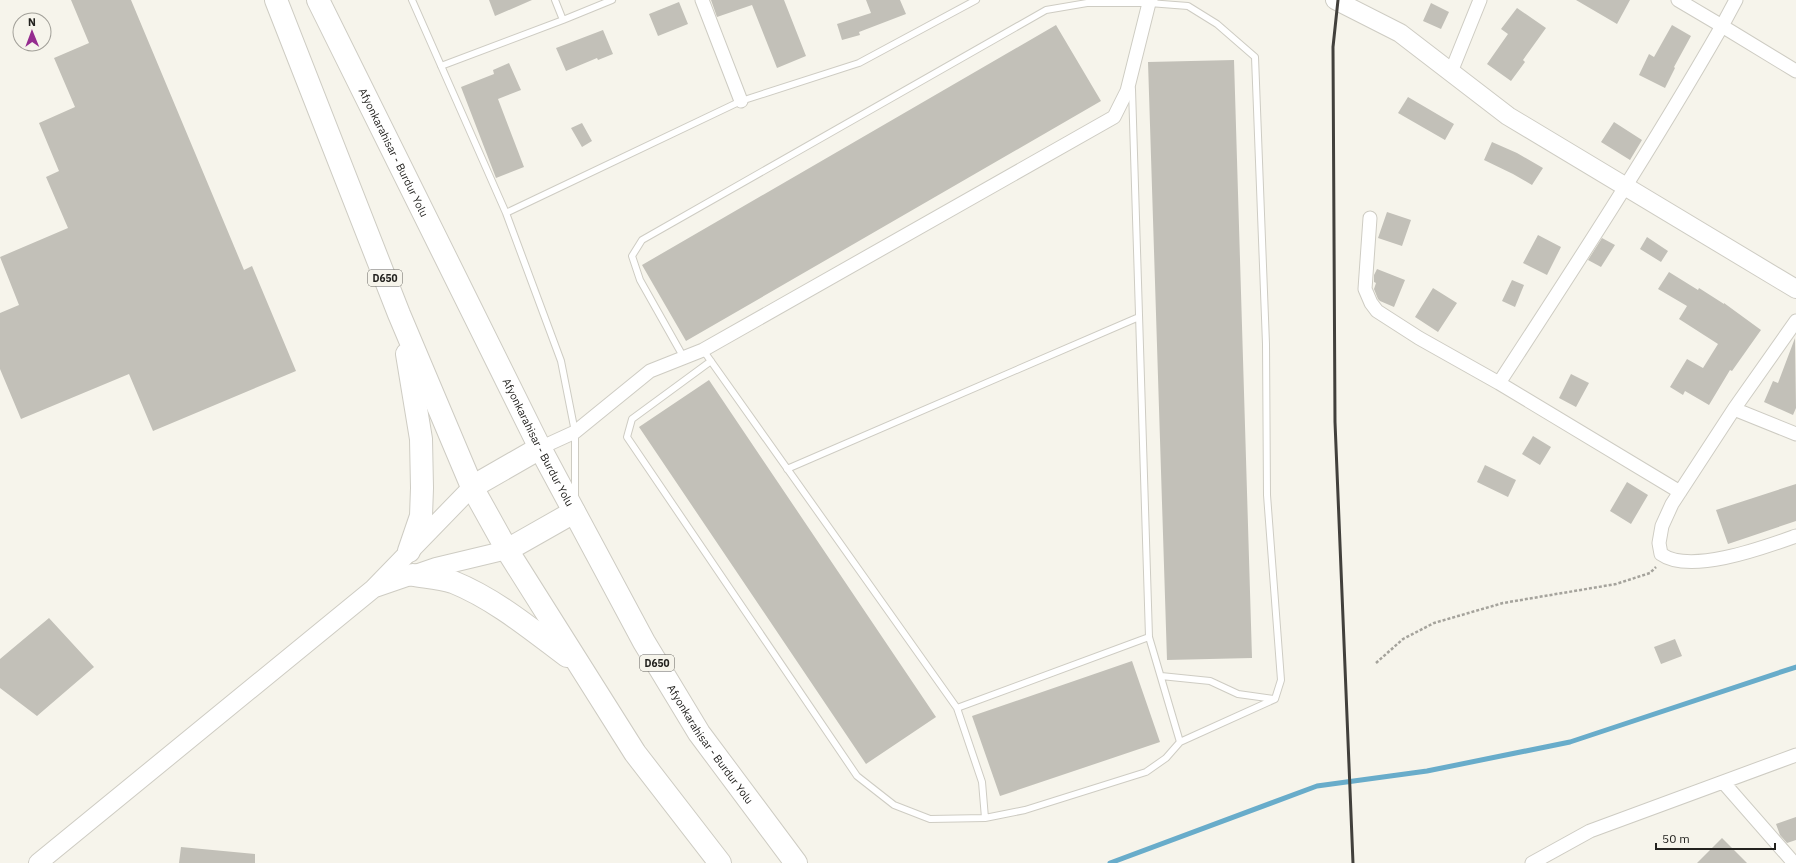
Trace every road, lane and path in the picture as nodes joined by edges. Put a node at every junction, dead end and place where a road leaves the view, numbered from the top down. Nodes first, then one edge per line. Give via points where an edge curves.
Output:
1 (276, 0) edge
2 (318, 0) edge
3 (412, 0) edge
4 (555, 0) edge
5 (612, 0) edge
6 (702, 0) edge
7 (976, 0) edge
8 (1335, 0) edge
9 (1480, 0) edge
10 (1678, 0) edge
11 (1736, 0) edge
12 (1150, 1) edge
13 (563, 20) junction
14 (1722, 26) junction
15 (441, 66) junction
16 (1796, 71) edge
17 (1452, 72) junction
18 (1131, 74) junction
19 (741, 101) junction
20 (1626, 187) junction
21 (506, 213) junction
22 (1370, 218) dead end
23 (1796, 289) edge
24 (399, 314) junction
25 (1139, 317) junction
26 (1796, 322) edge
27 (703, 350) junction
28 (684, 358) junction
29 (711, 361) junction
30 (1499, 383) junction
31 (1734, 409) junction
32 (576, 432) junction
33 (1796, 434) edge
34 (540, 448) junction
35 (787, 469) junction
36 (472, 487) junction
37 (1680, 492) junction
38 (574, 512) junction
39 (1796, 536) edge
40 (507, 550) junction
41 (409, 551) junction
42 (1666, 558) junction
43 (413, 575) junction
44 (373, 589) junction
45 (1149, 637) junction
46 (1376, 663) dead end
47 (579, 667) junction
48 (1161, 676) junction
49 (1275, 699) junction
50 (957, 708) junction
51 (1180, 742) junction
52 (1796, 755) edge
53 (1723, 782) junction
54 (985, 818) junction
55 (38, 863) edge
56 (720, 863) edge
57 (796, 863) edge
58 (1532, 863) edge
59 (1794, 863) edge

1 - 24 highway, D650
2 - 34 highway, Afyonkarahisar - Burdur Yolu / D650
3 - 15 lane
4 - 13 lane
5 - 13 lane
6 - 19 street
7 - 19 lane via 859,63
8 - 17 main road via 1400,33
9 - 17 street
10 - 14 street
11 - 14 street
12 - 18 street
12 - 28 lane via 1087,3 1046,10 642,240 632,256 640,280
12 - 49 lane via 1188,6 1217,24 1254,57 1266,344 1266,494 1281,680
13 - 15 lane
14 - 16 street
14 - 20 street
15 - 21 lane
17 - 20 main road via 1508,116
18 - 25 lane
18 - 27 street via 1127,91 1114,117
19 - 21 lane
20 - 23 main road
20 - 30 street
21 - 32 lane via 561,361
22 - 30 street via 1365,289 1371,304 1377,311 1419,338
24 - 36 highway, D650
24 - 41 highway via 421,439 421,516
25 - 35 lane
25 - 45 lane
26 - 31 street
27 - 28 street
27 - 29 lane
28 - 32 street via 650,371
29 - 35 lane
29 - 54 lane via 632,419 627,436 857,776 894,805 930,819
30 - 37 street
31 - 33 street
31 - 37 street
32 - 34 street
32 - 38 lane
34 - 36 highway
34 - 38 highway, Afyonkarahisar - Burdur Yolu / D650
35 - 50 lane
36 - 40 highway, D650
36 - 41 main road
37 - 42 street via 1662,526 1659,543 1661,554
38 - 40 highway
38 - 57 highway, Afyonkarahisar - Burdur Yolu / D650 via 644,642 699,734
39 - 42 street via 1740,555 1700,561
40 - 43 main road
40 - 47 highway, D650
41 - 44 main road
42 - 46 path via 1650,573 1616,584 1503,603 1434,623 1403,639
43 - 44 main road
43 - 47 highway via 451,582 487,599 526,624
44 - 55 main road
45 - 48 lane
45 - 50 lane
47 - 56 highway, D650 via 635,753
48 - 49 lane via 1210,681 1238,694
48 - 51 lane
49 - 51 lane
50 - 54 lane via 982,782
51 - 54 lane via 1166,758 1146,772 1025,810
52 - 53 street
53 - 58 street via 1590,831
53 - 59 street

